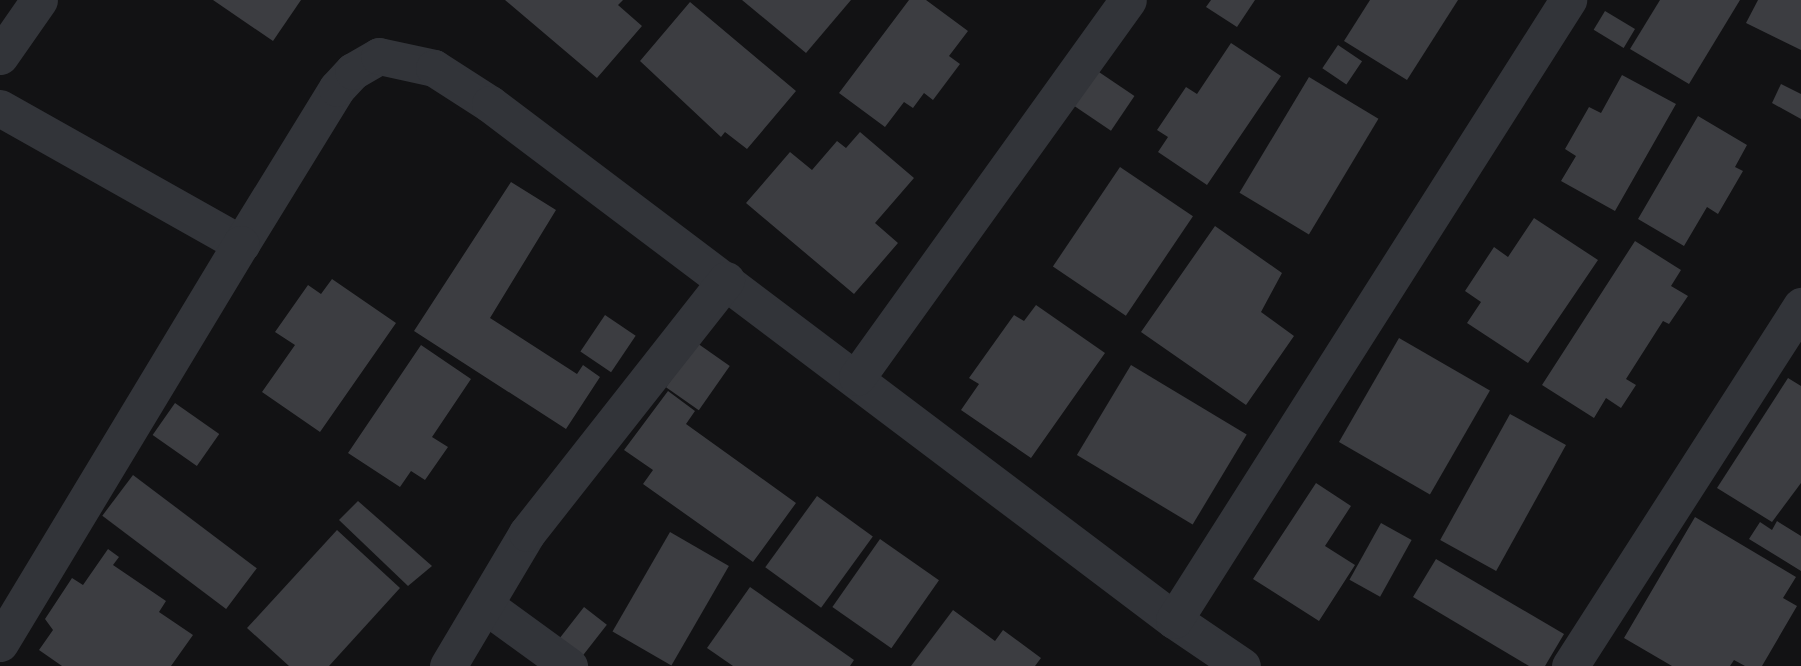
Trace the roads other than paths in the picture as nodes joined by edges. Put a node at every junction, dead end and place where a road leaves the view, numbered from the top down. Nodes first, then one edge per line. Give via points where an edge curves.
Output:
1 (39, 0) edge
2 (1128, 0) edge
3 (1567, 0) edge
4 (0, 56) edge
5 (0, 108) edge
6 (241, 244) junction
7 (726, 280) junction
8 (1801, 306) edge
9 (857, 377) junction
10 (485, 605) junction
11 (1174, 620) junction
12 (0, 643) edge
13 (448, 666) edge
14 (569, 666) edge
15 (1242, 666) edge
16 (1570, 666) edge

1 - 4 street
2 - 9 street
3 - 11 street
5 - 6 street
6 - 7 street via 337,88 353,71 379,56 434,68
6 - 12 street
7 - 9 street
7 - 10 street via 527,533
8 - 16 street
9 - 11 street
10 - 13 street
10 - 14 street
11 - 15 street

